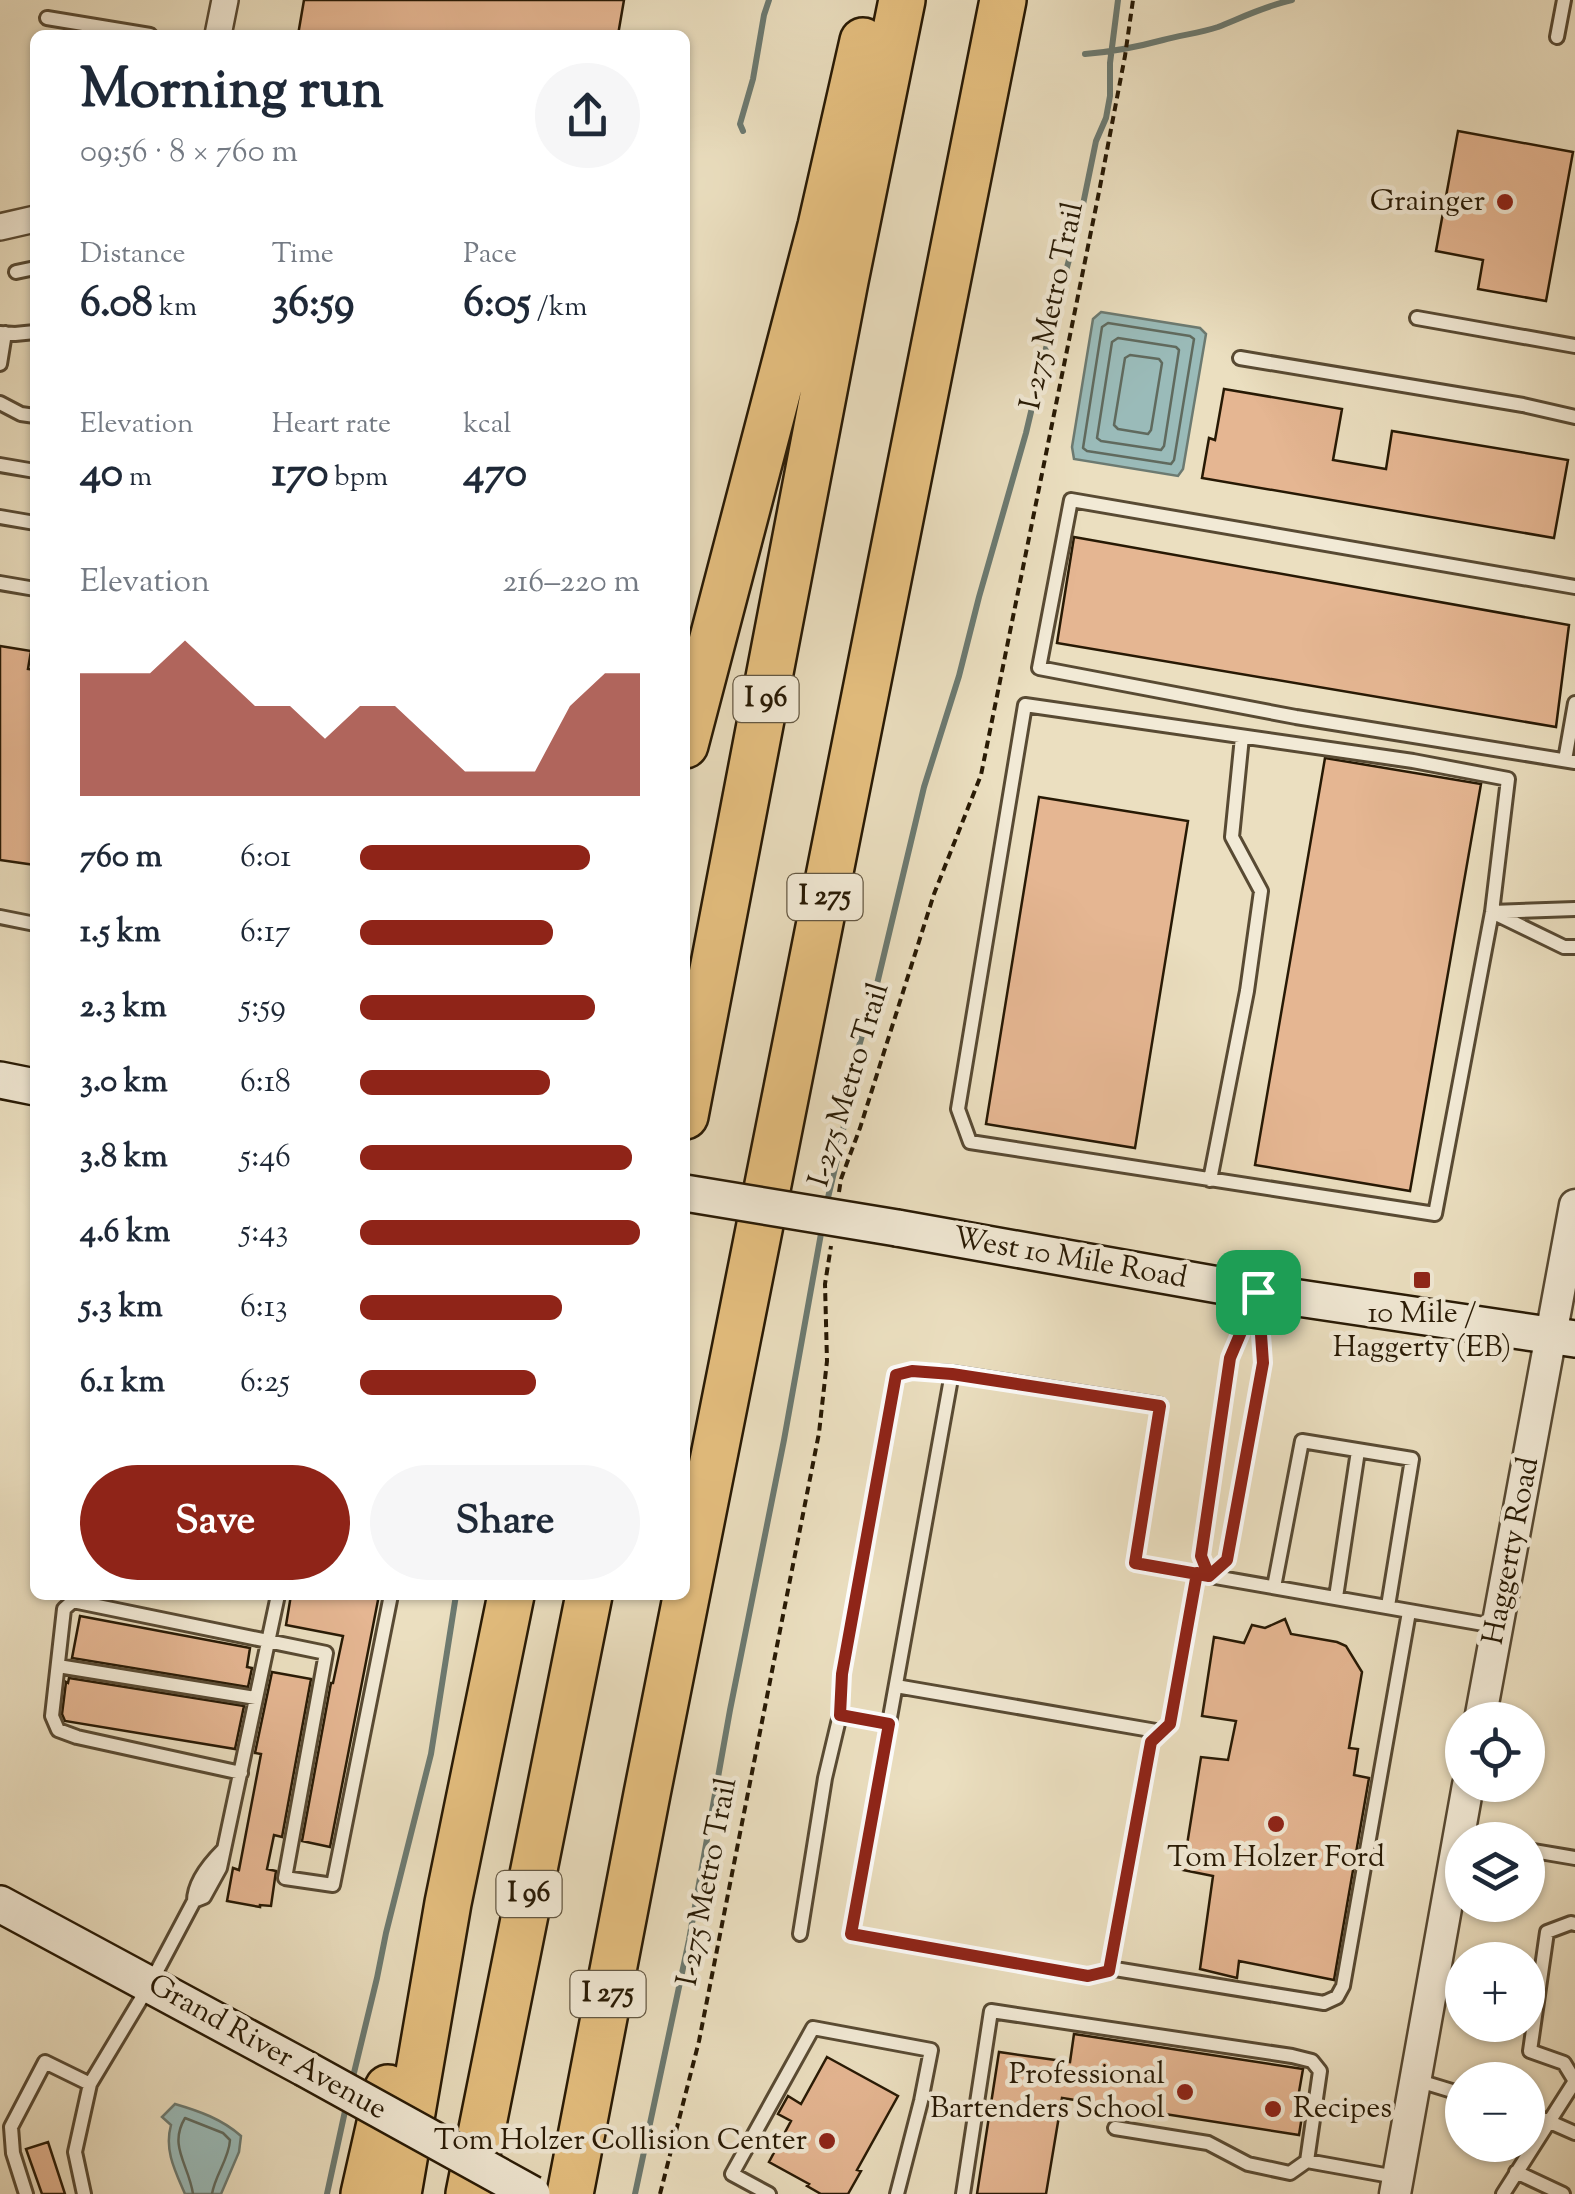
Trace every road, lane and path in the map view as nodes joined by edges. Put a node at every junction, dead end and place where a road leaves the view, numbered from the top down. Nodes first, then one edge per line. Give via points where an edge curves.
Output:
1 (225, 0) edge
2 (872, 0) edge
3 (902, 0) edge
4 (1003, 0) edge
5 (1133, 0) edge
6 (1564, 0) edge
7 (47, 18) dead end
8 (120, 30) edge
9 (219, 30) edge
10 (1557, 37) dead end
11 (30, 220) edge
12 (0, 227) edge
13 (30, 269) edge
14 (16, 272) dead end
15 (1417, 318) dead end
16 (30, 332) edge
17 (2, 333) edge
18 (1575, 346) edge
19 (1240, 358) dead end
20 (0, 364) edge
21 (0, 403) edge
22 (30, 415) edge
23 (1575, 417) edge
24 (0, 465) edge
25 (30, 469) edge
26 (0, 518) edge
27 (30, 522) edge
28 (0, 583) edge
29 (1575, 587) edge
30 (30, 588) edge
31 (1575, 703) edge
32 (690, 726) edge
33 (1242, 737) junction
34 (1570, 761) edge
35 (1575, 909) edge
36 (1492, 912) junction
37 (0, 917) edge
38 (30, 923) edge
39 (1575, 946) edge
40 (0, 1080) edge
41 (30, 1085) edge
42 (690, 1090) edge
43 (1210, 1180) junction
44 (690, 1193) edge
45 (838, 1196) dead end
46 (1575, 1205) edge
47 (833, 1232) dead end
48 (1258, 1292) junction
49 (1564, 1337) edge
50 (952, 1374) junction
51 (1358, 1450) junction
52 (1203, 1574) junction
53 (690, 1577) edge
54 (1274, 1587) junction
55 (1336, 1597) junction
56 (277, 1600) edge
57 (390, 1600) edge
58 (510, 1600) edge
59 (588, 1600) edge
60 (685, 1600) edge
61 (1388, 1606) junction
62 (1409, 1612) junction
63 (1498, 1626) junction
64 (268, 1640) junction
65 (58, 1666) junction
66 (896, 1686) junction
67 (256, 1698) junction
68 (1483, 1702) edge
69 (840, 1715) junction
70 (889, 1724) junction
71 (1162, 1732) junction
72 (240, 1773) junction
73 (1545, 1853) edge
74 (1575, 1858) edge
75 (448, 1903) junction
76 (0, 1904) edge
77 (1446, 1922) edge
78 (1575, 1924) edge
79 (800, 1934) dead end
80 (1109, 1971) junction
81 (150, 1984) junction
82 (1416, 2080) junction
83 (1575, 2080) edge
84 (90, 2084) junction
85 (1445, 2089) edge
86 (1545, 2120) edge
87 (1550, 2122) junction
88 (1115, 2128) dead end
89 (1575, 2134) edge
90 (1307, 2161) junction
91 (1516, 2172) junction
92 (1397, 2186) edge
93 (26, 2194) edge
94 (84, 2194) edge
95 (364, 2194) edge
96 (398, 2194) edge
97 (469, 2194) edge
98 (532, 2194) edge
99 (570, 2194) edge
100 (660, 2194) edge
101 (769, 2194) edge
102 (897, 2194) edge
103 (963, 2194) edge
104 (1504, 2194) edge
105 (1564, 2194) edge

1 - 9 street
2 - 32 highway via 821,226
3 - 42 highway, I 96
4 - 53 highway, I 275
5 - 45 path, I-275 Metro Trail via 980,775 912,959
6 - 10 lane
7 - 8 lane
11 - 12 street
13 - 14 lane
15 - 18 lane
16 - 17 lane
17 - 20 lane
19 - 23 lane
21 - 22 lane
24 - 25 lane
26 - 27 lane
28 - 30 lane
29 - 34 lane via 1071,500 1039,668
31 - 34 lane
33 - 36 lane via 1508,778
33 - 43 lane via 1232,837 1261,892
33 - 43 lane via 1025,705 958,1109 970,1142
35 - 36 lane
36 - 39 lane via 1564,947
36 - 43 lane via 1436,1214
37 - 38 lane
40 - 41 main road
44 - 48 main road, West 10 Mile Road, bridge
46 - 49 street, Haggerty Road
47 - 100 path, I-275 Metro Trail via 819,1434 699,2041
48 - 49 main road, West 10 Mile Road
48 - 52 lane via 1230,1358
48 - 52 lane via 1263,1363 1227,1560
49 - 63 street, Haggerty Road
50 - 52 lane via 1160,1406 1135,1563
50 - 66 lane
50 - 69 lane via 896,1375
51 - 54 lane via 1302,1441
51 - 55 lane
51 - 61 lane via 1412,1459
52 - 54 lane
52 - 71 lane via 1170,1724
54 - 55 lane
55 - 61 lane
56 - 64 lane
57 - 64 lane via 333,1885 285,1878 326,1653
58 - 75 highway
59 - 97 highway, I 96
60 - 99 highway, I 275
61 - 62 lane
62 - 63 lane
62 - 80 lane via 1337,1997 1324,2003
63 - 68 street, Haggerty Road
64 - 65 lane via 74,1601 64,1609
64 - 67 lane
65 - 67 lane
65 - 72 lane via 52,1716 58,1730
66 - 70 lane
66 - 71 lane
67 - 72 lane
69 - 70 lane
69 - 79 lane
70 - 80 lane via 851,1934 1088,1976
71 - 80 lane via 1151,1742
72 - 81 lane via 220,1868 204,1897 194,1901
73 - 74 lane
75 - 95 highway via 420,1952
75 - 96 highway
76 - 81 main road, Grand River Avenue
77 - 82 street
78 - 83 lane via 1547,1932 1530,2051 1564,2063
81 - 84 lane
81 - 98 main road, Grand River Avenue, bridge
82 - 85 lane
82 - 92 street
83 - 87 lane
84 - 93 lane via 45,2062 11,2127
84 - 94 lane via 75,2152
86 - 87 lane
87 - 89 lane
87 - 91 lane
88 - 90 lane via 1208,2142 1248,2164 1290,2173
90 - 92 lane
90 - 103 lane via 1320,2071 1312,2061 991,2012
91 - 104 lane
91 - 105 lane
101 - 102 lane via 732,2174 813,2028 930,2050

